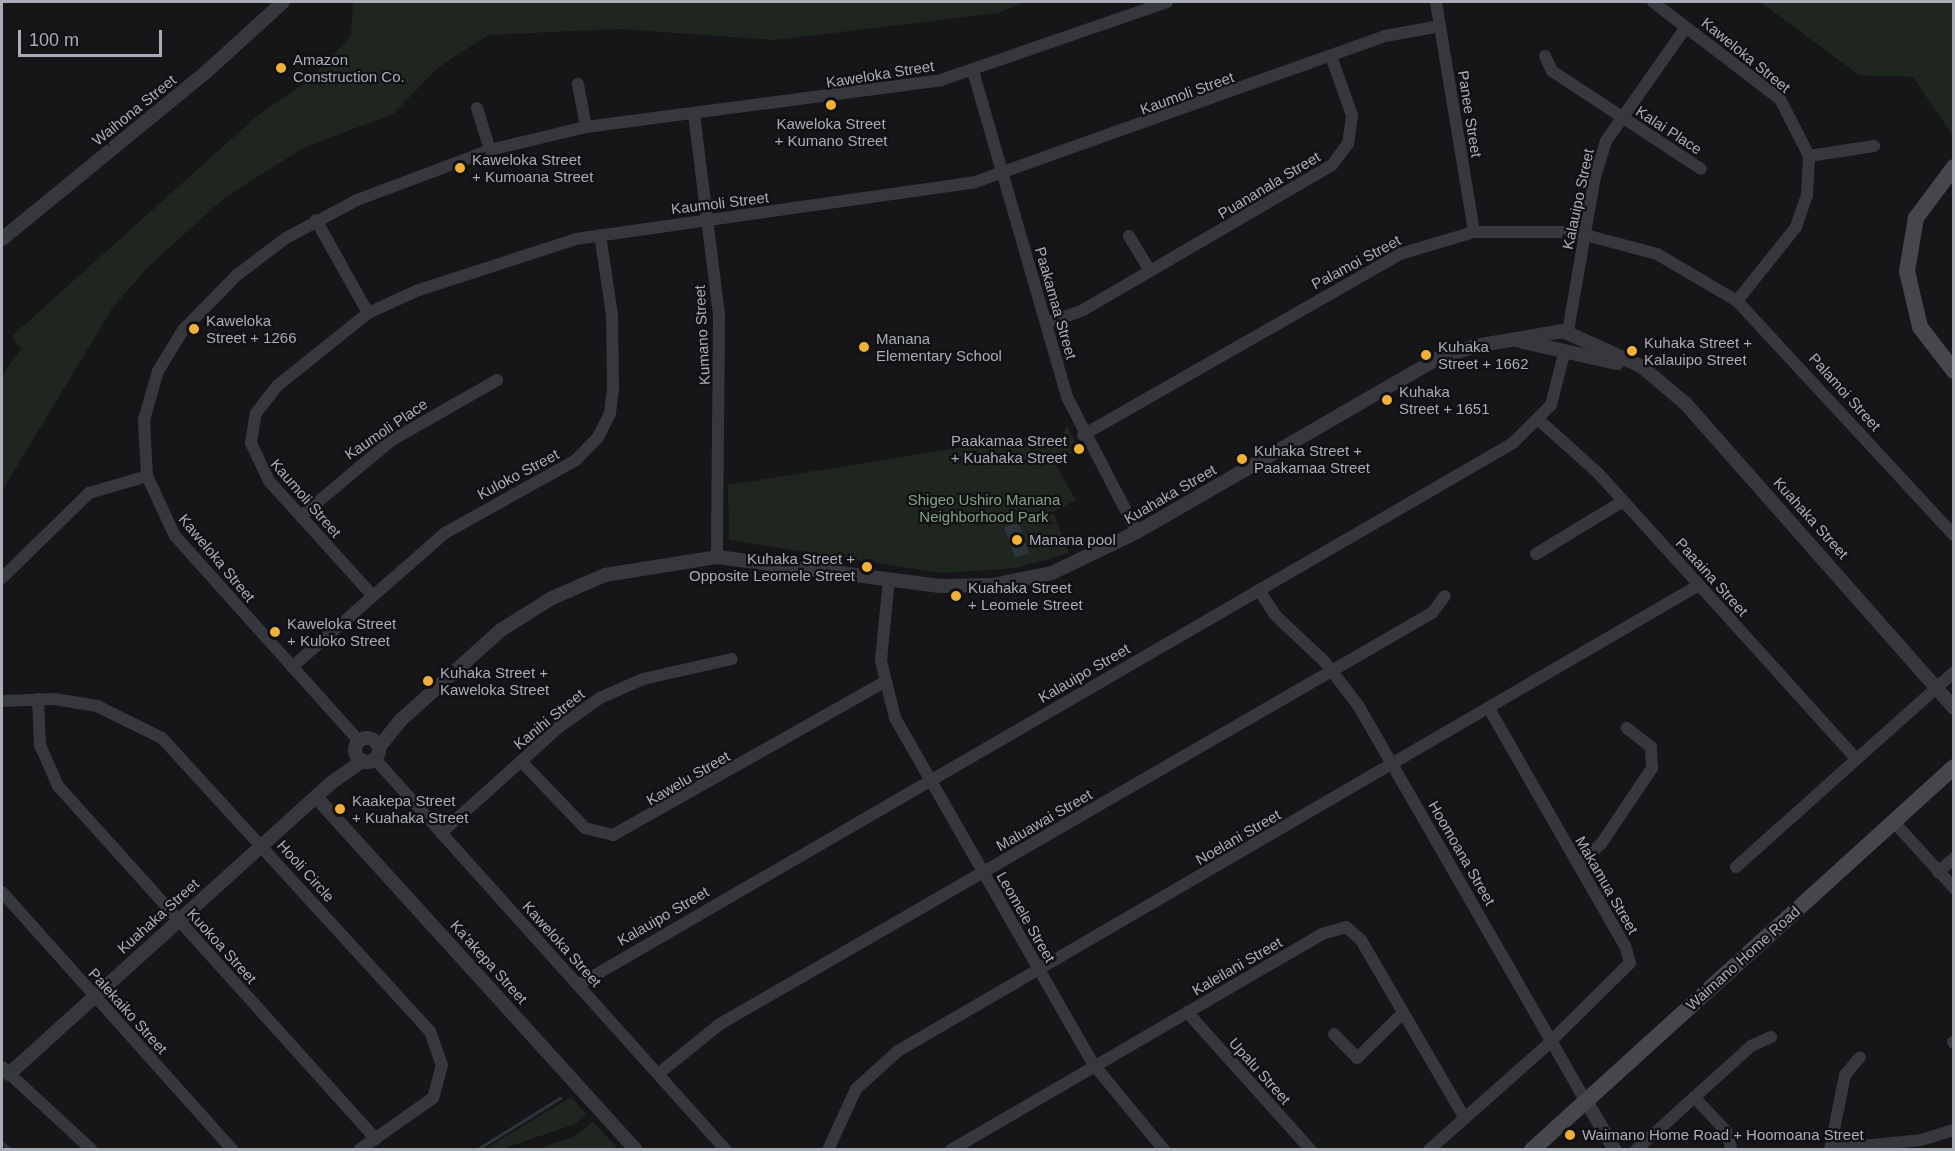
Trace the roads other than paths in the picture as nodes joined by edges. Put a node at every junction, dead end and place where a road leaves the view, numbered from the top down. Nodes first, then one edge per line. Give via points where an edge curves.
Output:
1 (283, 2) edge
2 (1167, 2) edge
3 (1436, 2) edge
4 (1653, 2) edge
5 (1440, 26) junction
6 (1686, 27) junction
7 (1331, 56) junction
8 (1545, 56) dead end
9 (974, 71) junction
10 (579, 84) dead end
11 (477, 108) dead end
12 (694, 114) junction
13 (1620, 116) junction
14 (586, 127) junction
15 (1874, 146) dead end
16 (490, 150) junction
17 (1809, 156) junction
18 (1953, 167) edge
19 (1701, 169) dead end
20 (1003, 174) junction
21 (316, 220) junction
22 (707, 220) junction
23 (1474, 232) junction
24 (1585, 233) junction
25 (600, 235) junction
26 (1129, 236) dead end
27 (2, 239) edge
28 (1150, 271) junction
29 (1737, 301) junction
30 (368, 313) junction
31 (1046, 323) junction
32 (1568, 333) junction
33 (1513, 340) junction
34 (1564, 352) junction
35 (1953, 371) edge
36 (1654, 379) junction
37 (497, 380) dead end
38 (1540, 421) junction
39 (1083, 435) junction
40 (147, 476) junction
41 (1623, 501) junction
42 (301, 516) junction
43 (1137, 532) junction
44 (1953, 535) edge
45 (1536, 554) dead end
46 (717, 557) junction
47 (2, 578) edge
48 (889, 579) junction
49 (1699, 585) junction
50 (1259, 590) junction
51 (372, 595) junction
52 (1445, 596) dead end
53 (732, 659) dead end
54 (292, 668) junction
55 (1333, 671) junction
56 (1953, 672) edge
57 (883, 683) junction
58 (1939, 685) junction
59 (1953, 694) edge
60 (38, 699) junction
61 (2, 701) edge
62 (1953, 708) edge
63 (1489, 709) junction
64 (1627, 728) dead end
65 (367, 750) junction
66 (1856, 759) junction
67 (521, 761) junction
68 (1392, 765) junction
69 (1953, 767) edge
70 (929, 780) junction
71 (316, 797) junction
72 (1893, 821) junction
73 (441, 833) junction
74 (262, 845) junction
75 (1953, 858) edge
76 (1578, 864) junction
77 (1736, 867) dead end
78 (1938, 872) junction
79 (983, 873) junction
80 (1953, 888) edge
81 (2, 892) edge
82 (178, 920) junction
83 (1039, 969) junction
84 (578, 985) junction
85 (94, 996) junction
86 (1187, 1012) junction
87 (1403, 1013) junction
88 (1334, 1034) dead end
89 (1771, 1037) dead end
90 (1552, 1040) junction
91 (1860, 1057) dead end
92 (1094, 1065) junction
93 (5, 1071) edge
94 (658, 1074) junction
95 (1694, 1097) junction
96 (1586, 1101) junction
97 (1464, 1117) junction
98 (1953, 1130) edge
99 (376, 1139) junction
100 (1731, 1147) dead end
101 (92, 1149) edge
102 (233, 1149) edge
103 (359, 1149) edge
104 (636, 1149) edge
105 (726, 1149) edge
106 (828, 1149) edge
107 (951, 1149) edge
108 (1164, 1149) edge
109 (1311, 1149) edge
110 (1429, 1149) edge
111 (1532, 1149) edge
112 (1615, 1149) edge
113 (1636, 1149) edge
114 (1830, 1149) edge

1 - 27 street, Waihona Street via 205,73
2 - 9 street, Kaweloka Street
3 - 5 street, Panee Street
4 - 6 street, Kaweloka Street
5 - 7 street, Kaumoli Street via 1385,36
5 - 23 street, Panee Street
6 - 13 street, Kalauipo Street
6 - 17 street, Kaweloka Street via 1780,99
7 - 20 street, Kaumoli Street
7 - 28 street, Puananala Street via 1352,115 1350,136 1338,159
8 - 13 street, Kalai Place via 1552,71
9 - 12 street, Kaweloka Street via 881,91
9 - 20 street, Paakamaa Street
10 - 14 street
11 - 16 street
12 - 14 street, Kaweloka Street
12 - 22 street, Kumano Street
13 - 19 street, Kalai Place
13 - 24 street, Kalauipo Street via 1599,159
14 - 16 street, Kaweloka Street
15 - 17 street
16 - 21 street, Kaweloka Street
17 - 29 street, Kaweloka Street via 1807,195 1796,227
18 - 35 main road via 1916,218 1907,271 1920,327
20 - 22 street, Kaumoli Street via 901,196
20 - 31 street, Paakamaa Street
21 - 30 street
21 - 40 street, Kaweloka Street via 237,275 174,343 147,407
22 - 25 street, Kaumoli Street
22 - 46 street, Kumano Street via 719,316
23 - 24 street, Palamoi Street via 1525,228
23 - 39 street, Palamoi Street via 1428,244 1372,267
24 - 29 street, Palamoi Street via 1657,254
24 - 32 street, Kalauipo Street
25 - 30 street, Kaumoli Street via 504,259
25 - 51 street, Kuloko Street via 612,315 613,387 598,437 576,460 446,533
26 - 28 street
28 - 31 street, Puananala Street via 1083,310
29 - 44 street, Palamoi Street
30 - 42 street, Kaumoli Street via 295,368 256,414 254,458
31 - 39 street, Paakamaa Street
32 - 33 street, Kuahaka Street
32 - 34 street
32 - 34 street
32 - 36 street, Kuahaka Street via 1628,358
33 - 34 street, Kuahaka Street
33 - 43 street, Kuahaka Street via 1437,359
34 - 36 street, Kuahaka Street via 1604,357
34 - 38 street, Kalauipo Street via 1556,394
36 - 58 street, Kuahaka Street via 1686,404
37 - 42 street, Kaumoli Place via 392,440
38 - 41 street, Paaaina Street
38 - 50 street, Kalauipo Street via 1513,443
39 - 43 street, Paakamaa Street
40 - 47 street via 89,493
40 - 54 street, Kaweloka Street via 175,536
41 - 45 street
41 - 49 street, Paaaina Street
42 - 51 street, Kaumoli Street
43 - 48 street, Kuahaka Street via 1081,562 1019,581 966,586
46 - 48 street, Kuahaka Street
46 - 65 street, Kuahaka Street via 634,566 552,597 501,630
48 - 57 street, Leomele Street via 881,646
49 - 63 street, Noelani Street
49 - 66 street, Paaaina Street
50 - 55 street, Hoomoana Street via 1283,624
50 - 70 street, Kalauipo Street
51 - 54 street, Kuloko Street
52 - 55 street, Maluawai Street via 1432,613
53 - 67 street, Kanihi Street via 617,689 571,717
54 - 65 street, Kaweloka Street
55 - 68 street, Hoomoana Street
55 - 79 street, Maluawai Street
56 - 58 street
57 - 67 street, Kawelu Street via 613,835 585,828
57 - 70 street, Leomele Street via 895,718
58 - 59 street, Kuahaka Street
58 - 62 street, Kuahaka Street
58 - 66 street
60 - 61 street, Hooli Circle
60 - 74 street, Hooli Circle via 97,706 149,729 181,754
60 - 82 street, Kuokoa Street via 40,745 58,786
63 - 68 street, Noelani Street
63 - 76 street, Makamua Street
64 - 76 street via 1651,747 1652,768 1601,844
65 - 71 street, Kuahaka Street
65 - 73 street, Kaweloka Street
66 - 77 street
67 - 73 street, Kanihi Street
68 - 83 street, Noelani Street
68 - 90 street, Hoomoana Street
69 - 72 main road, Waimano Home Road
70 - 79 street, Leomele Street
70 - 84 street, Kalauipo Street
71 - 74 street, Kuahaka Street
71 - 104 street, Ka'akepa Street
72 - 78 street
72 - 96 main road, Waimano Home Road
73 - 84 street, Kaweloka Street
74 - 82 street, Kuahaka Street
74 - 99 street, Hooli Circle via 430,1031 440,1049 442,1074 433,1098
75 - 78 street
76 - 90 street, Makamua Street via 1630,963
78 - 80 street
79 - 83 street, Leomele Street
79 - 94 street, Maluawai Street via 720,1024
81 - 85 street, Palekaiko Street
82 - 85 street, Kuahaka Street
82 - 99 street, Kuokoa Street
83 - 92 street, Leomele Street
83 - 106 street, Noelani Street via 883,1061 848,1101
84 - 94 street, Kaweloka Street
85 - 93 street, Kuahaka Street
85 - 102 street, Palekaiko Street
86 - 87 street, Kaleilani Street via 1322,934 1346,927 1361,940
86 - 92 street, Kaleilani Street
86 - 109 street, Upalu Street
87 - 88 street via 1357,1058
87 - 97 street, Kaleilani Street
89 - 95 street via 1751,1046
90 - 96 street, Hoomoana Street
90 - 97 street, Makamua Street
91 - 114 street via 1845,1075
92 - 107 street, Kaleilani Street
92 - 108 street, Leomele Street
93 - 101 street
94 - 105 street, Kaweloka Street
95 - 100 street via 1725,1131
95 - 113 street
96 - 111 main road, Waimano Home Road
96 - 112 street, Hoomoana Street
97 - 110 street, Makamua Street
98 - 114 street via 1930,1139
99 - 103 street, Hooli Circle

